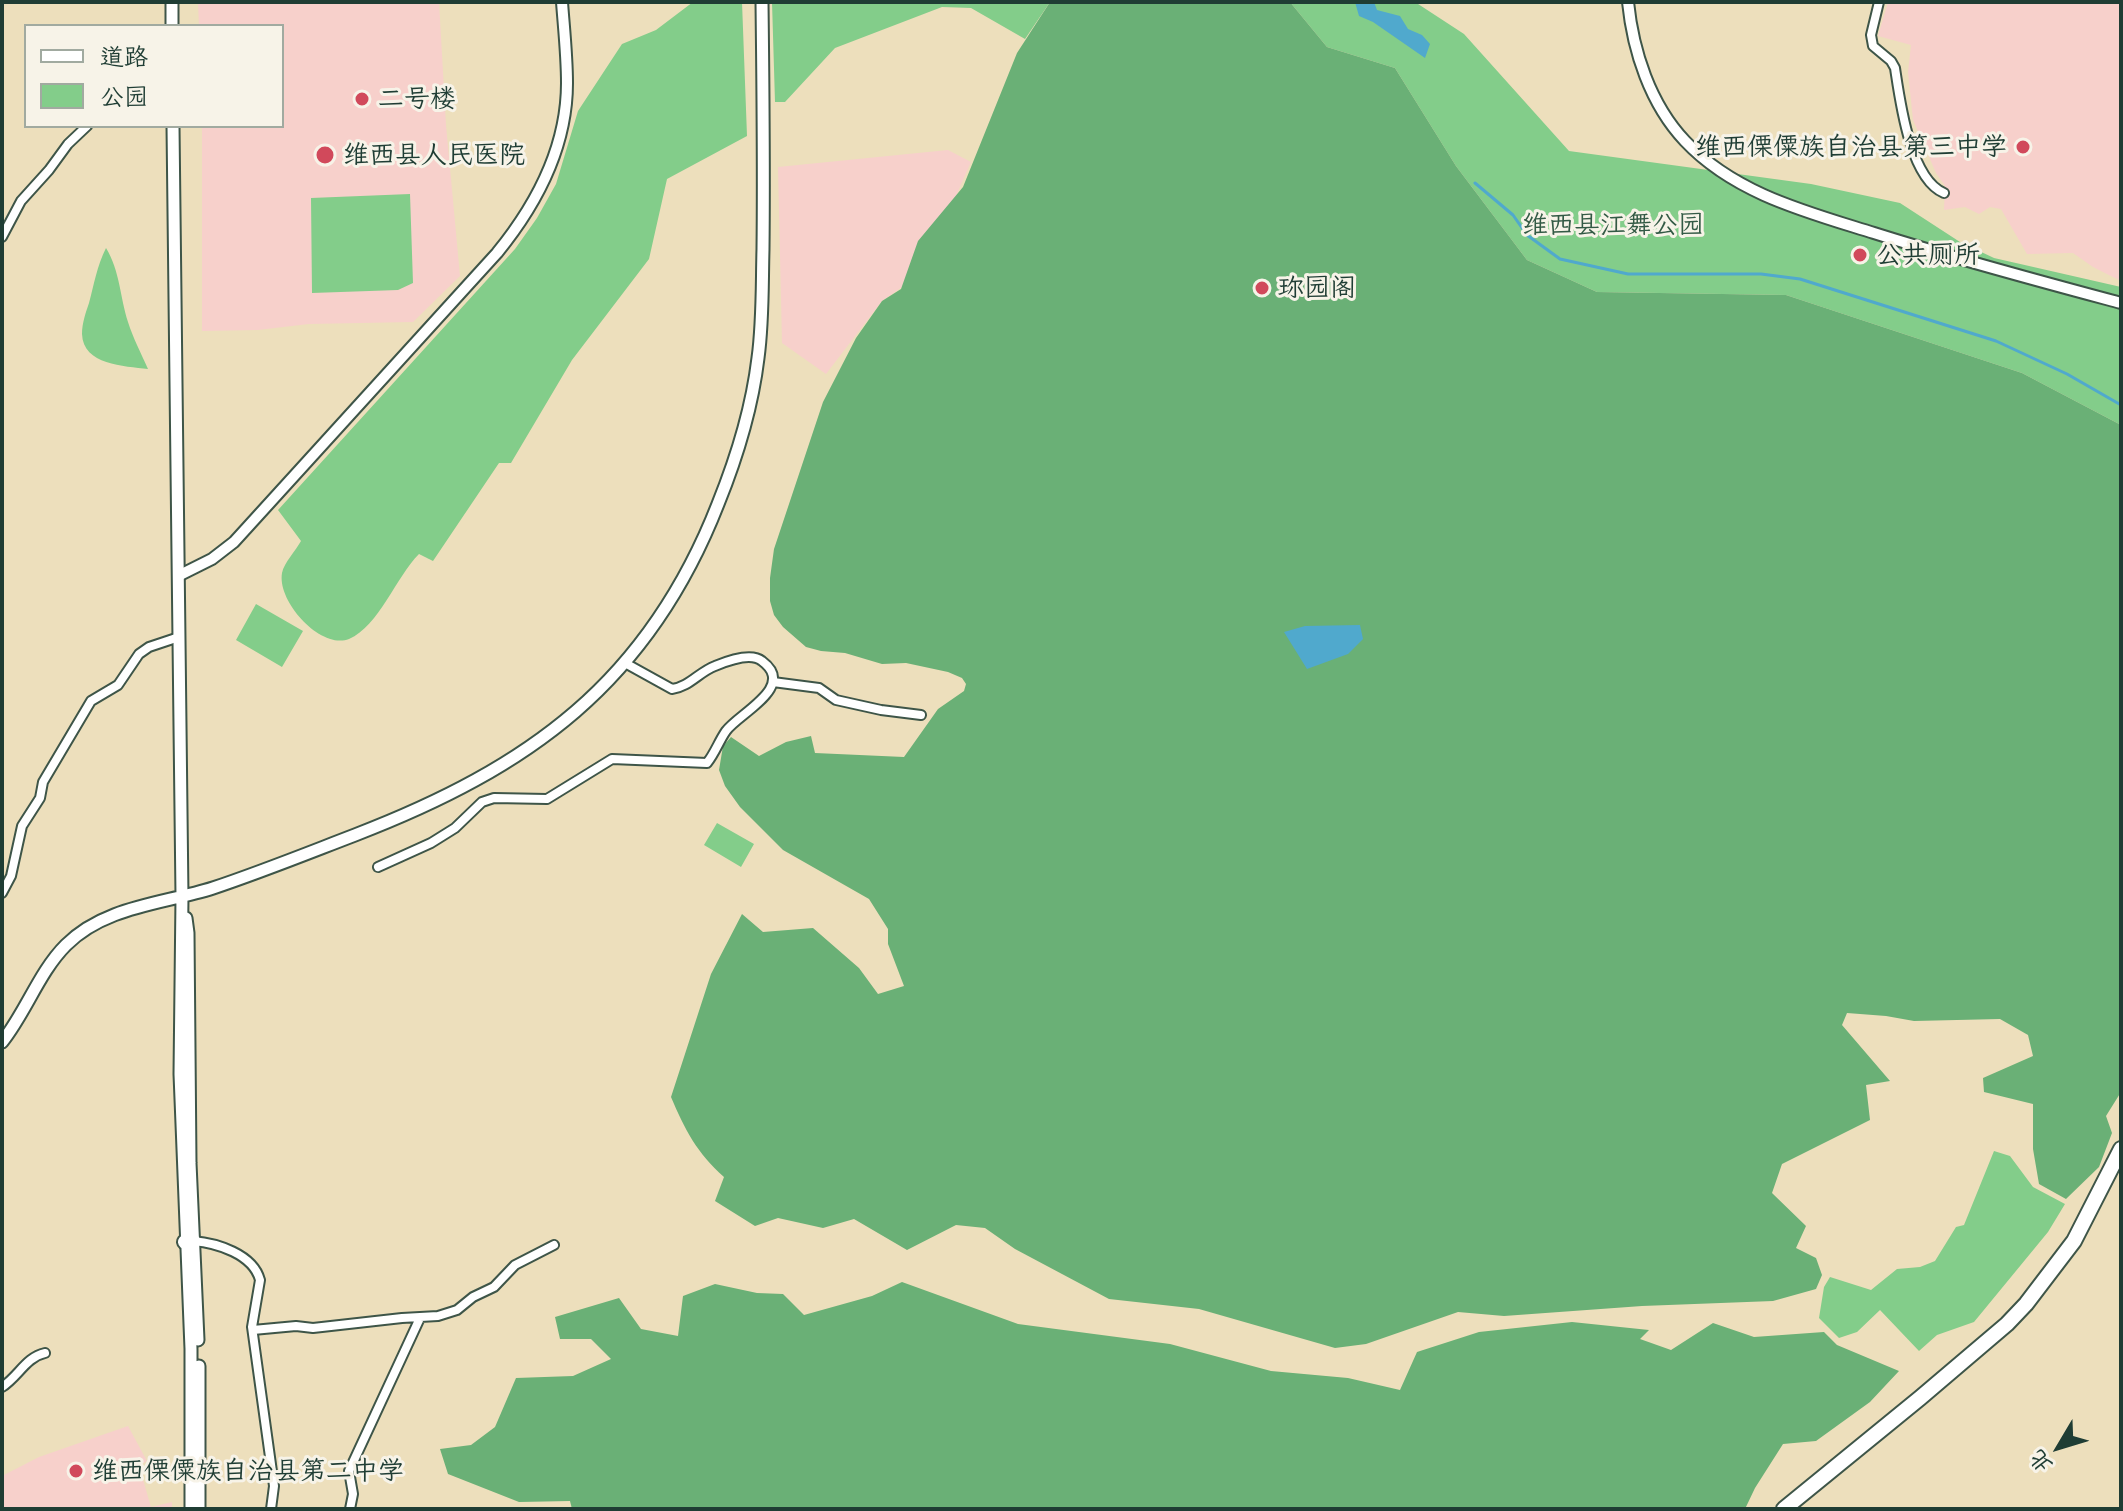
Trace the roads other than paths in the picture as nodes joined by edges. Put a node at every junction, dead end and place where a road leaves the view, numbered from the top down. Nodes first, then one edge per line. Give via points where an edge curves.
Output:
1 (172, 2) edge
2 (562, 2) edge
3 (762, 2) edge
4 (1628, 2) edge
5 (1879, 2) edge
6 (172, 24) edge
7 (85, 128) edge
8 (173, 128) edge
9 (1944, 193) dead end
10 (2, 237) edge
11 (2121, 303) edge
12 (178, 576) junction
13 (179, 637) junction
14 (625, 663) junction
15 (773, 682) junction
16 (921, 715) dead end
17 (378, 867) dead end
18 (2, 893) edge
19 (182, 897) junction
20 (2, 1042) edge
21 (2121, 1149) edge
22 (189, 1241) junction
23 (554, 1245) dead end
24 (420, 1318) junction
25 (253, 1330) junction
26 (45, 1353) dead end
27 (2, 1387) edge
28 (191, 1509) edge
29 (199, 1509) edge
30 (271, 1509) edge
31 (350, 1509) edge
32 (1784, 1509) edge

1 - 6 main road
2 - 12 street via 564,119 543,184 522,220 234,542
3 - 14 main road via 762,270 759,353 751,395 733,464 703,540 664,611
4 - 11 street via 1637,49 1657,101 1706,161 1759,194 1933,252
5 - 9 street via 1873,46 1895,68 1904,123 1922,172
7 - 10 street via 21,201
8 - 12 main road
12 - 13 main road
13 - 18 street via 139,654 118,685 91,701 22,826
13 - 19 main road
14 - 15 street via 672,689 717,665 754,657 771,671
14 - 19 main road via 564,723 469,786 397,819
15 - 16 street via 819,688 836,700
15 - 17 street via 757,705 726,731 707,763 612,759 547,799 482,802 455,828
19 - 20 main road via 141,904 79,935 53,960
19 - 22 main road via 188,933
21 - 32 highway via 2074,1241 2026,1304
22 - 25 street via 217,1243 258,1273
22 - 28 main road
22 - 29 main road via 199,1349
23 - 24 street via 515,1265 494,1287 457,1310
24 - 25 street
24 - 31 street via 349,1471
25 - 30 street via 274,1486
26 - 27 street via 36,1355

